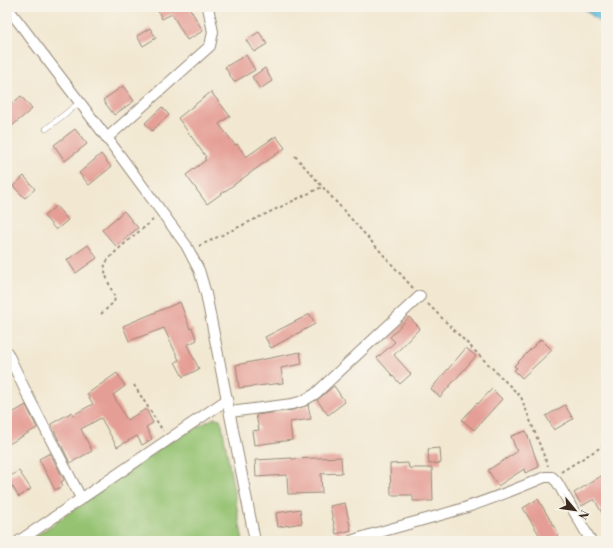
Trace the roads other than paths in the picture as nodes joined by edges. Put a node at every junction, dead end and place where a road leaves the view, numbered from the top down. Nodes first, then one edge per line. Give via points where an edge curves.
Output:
1 (8, 7) edge
2 (208, 7) edge
3 (80, 102) junction
4 (46, 129) dead end
5 (107, 138) junction
6 (420, 296) road end
7 (7, 352) edge
8 (228, 399) junction
9 (230, 412) junction
10 (81, 498) junction
11 (19, 541) edge
12 (255, 541) edge
13 (351, 541) edge
14 (591, 541) edge

1 - 3 street
2 - 5 street via 213,32 210,46
3 - 4 lane
3 - 5 street
5 - 8 street via 186,245 199,270
6 - 9 street via 315,394 292,404
7 - 10 street
8 - 9 street
8 - 10 street
9 - 12 street
10 - 11 street
13 - 14 street via 499,497 545,477 552,477 557,482

